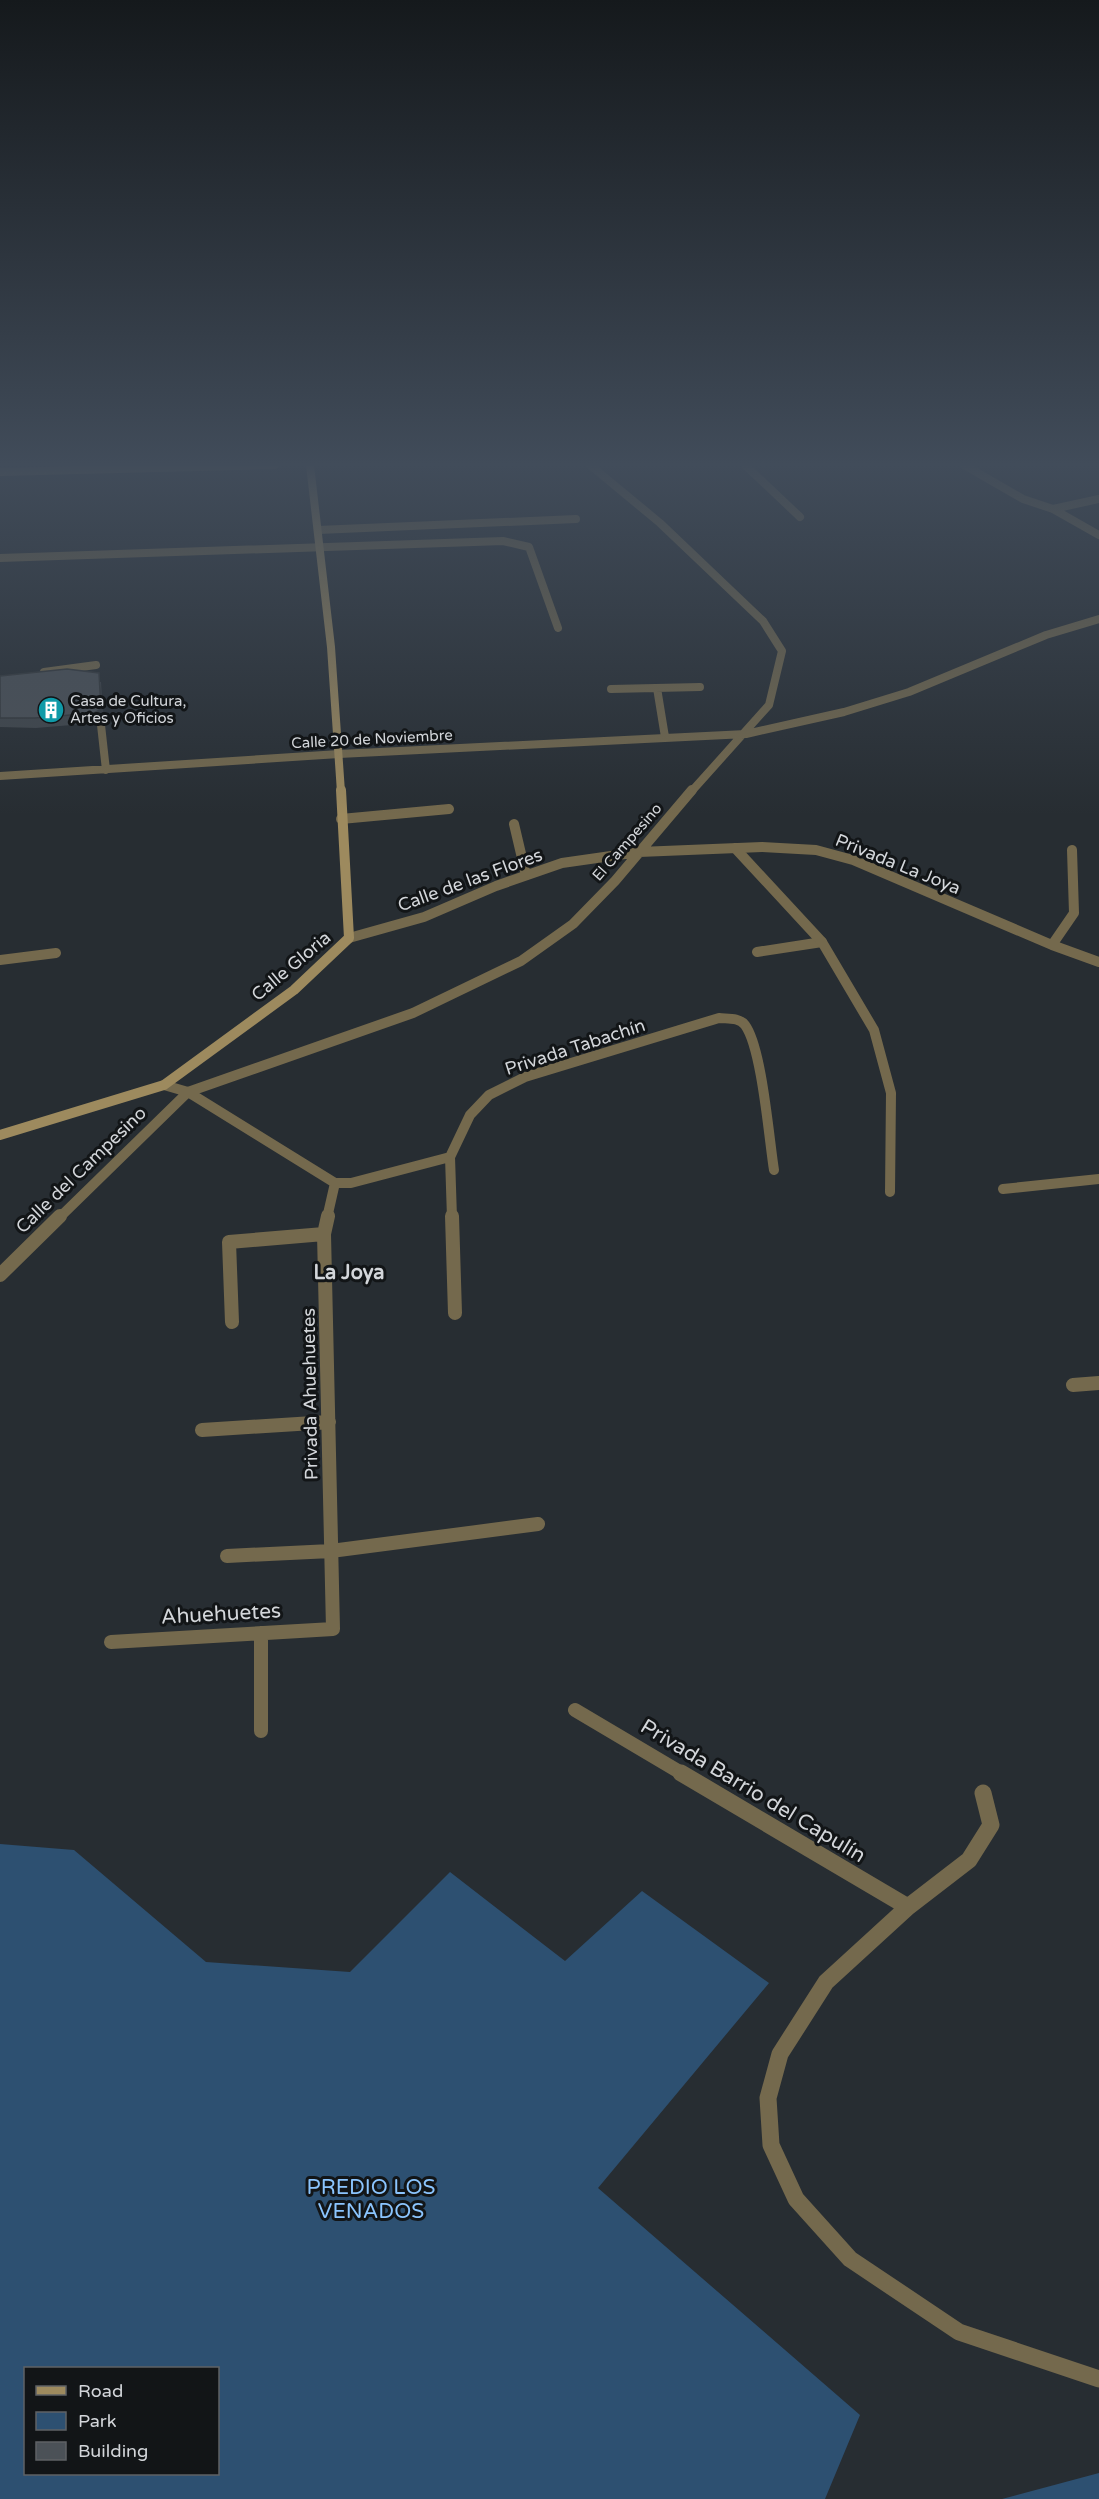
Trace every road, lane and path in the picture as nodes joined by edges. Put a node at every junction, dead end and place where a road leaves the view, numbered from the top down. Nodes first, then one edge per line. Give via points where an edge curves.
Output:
1 (324, 582) edge
2 (541, 582) edge
3 (722, 582) edge
4 (1099, 619) edge
5 (558, 628) dead end
6 (96, 665) dead end
7 (32, 674) edge
8 (700, 687) dead end
9 (657, 688) junction
10 (611, 689) dead end
11 (101, 724) edge
12 (746, 734) junction
13 (665, 737) junction
14 (339, 754) junction
15 (106, 770) junction
16 (0, 776) edge
17 (449, 809) dead end
18 (341, 819) junction
19 (514, 825) dead end
20 (735, 848) junction
21 (1072, 850) dead end
22 (639, 852) junction
23 (526, 875) junction
24 (349, 938) junction
25 (822, 942) junction
26 (1052, 945) junction
27 (757, 952) dead end
28 (56, 953) dead end
29 (1097, 959) edge
30 (0, 960) edge
31 (164, 1084) junction
32 (188, 1092) junction
33 (0, 1135) edge
34 (450, 1157) junction
35 (774, 1170) dead end
36 (1099, 1179) edge
37 (336, 1184) junction
38 (1004, 1188) dead end
39 (890, 1192) dead end
40 (324, 1234) junction
41 (0, 1275) edge
42 (455, 1313) dead end
43 (232, 1322) dead end
44 (1099, 1383) edge
45 (1072, 1386) dead end
46 (329, 1422) junction
47 (202, 1430) dead end
48 (538, 1524) dead end
49 (332, 1551) junction
50 (227, 1556) dead end
51 (333, 1629) joint
52 (261, 1633) junction
53 (111, 1642) dead end
54 (575, 1710) dead end
55 (261, 1731) dead end
56 (983, 1793) dead end
57 (908, 1907) junction
58 (1099, 2379) edge

1 - 14 main road, Calle Gloria
2 - 5 street
3 - 12 street, El Campesino via 763,621 782,651 769,705
4 - 12 street, Calle 20 de Noviembre via 1046,635 909,692
6 - 7 street
8 - 9 street
9 - 10 street
9 - 13 street
11 - 15 street
12 - 13 street, Calle 20 de Noviembre
12 - 22 street, El Campesino
13 - 14 street, Calle 20 de Noviembre
14 - 15 street, Calle 20 de Noviembre
14 - 18 main road, Calle Gloria
15 - 16 street, Calle 20 de Noviembre
17 - 18 street
18 - 24 main road, Calle Gloria
19 - 23 street
20 - 22 street, Privada La Joya
20 - 25 street
20 - 26 street, Privada La Joya via 816,850 853,860
21 - 26 street via 1074,913
22 - 23 street, Calle de las Flores via 562,863
22 - 32 street, El Campesino via 573,924 521,961 413,1013
23 - 24 street, Calle de las Flores via 424,917
24 - 31 main road, Calle Gloria via 294,990
25 - 27 street
25 - 39 street via 874,1030 891,1093
26 - 29 street, Privada La Joya
28 - 30 street
31 - 32 street
31 - 33 main road, Calle Gloria
32 - 37 street
32 - 41 street, Calle del Campesino
34 - 35 street, Privada Tabachín via 470,1114 489,1095 525,1077 719,1018 738,1019 745,1025 753,1045
34 - 37 street
34 - 42 street
36 - 38 street
37 - 40 street, Privada Ahuehuetes
40 - 43 street via 228,1242
40 - 46 street, Privada Ahuehuetes
44 - 45 street
46 - 47 street
46 - 49 street, Privada Ahuehuetes
48 - 49 street
49 - 50 street
49 - 51 street, Privada Ahuehuetes
51 - 52 street, Ahuehuetes
52 - 53 street, Ahuehuetes
52 - 55 street
54 - 57 street, Privada Barrio del Capulín
56 - 57 street via 991,1825 969,1860
57 - 58 street via 826,1982 780,2054 768,2098 771,2145 796,2199 850,2259 959,2332

